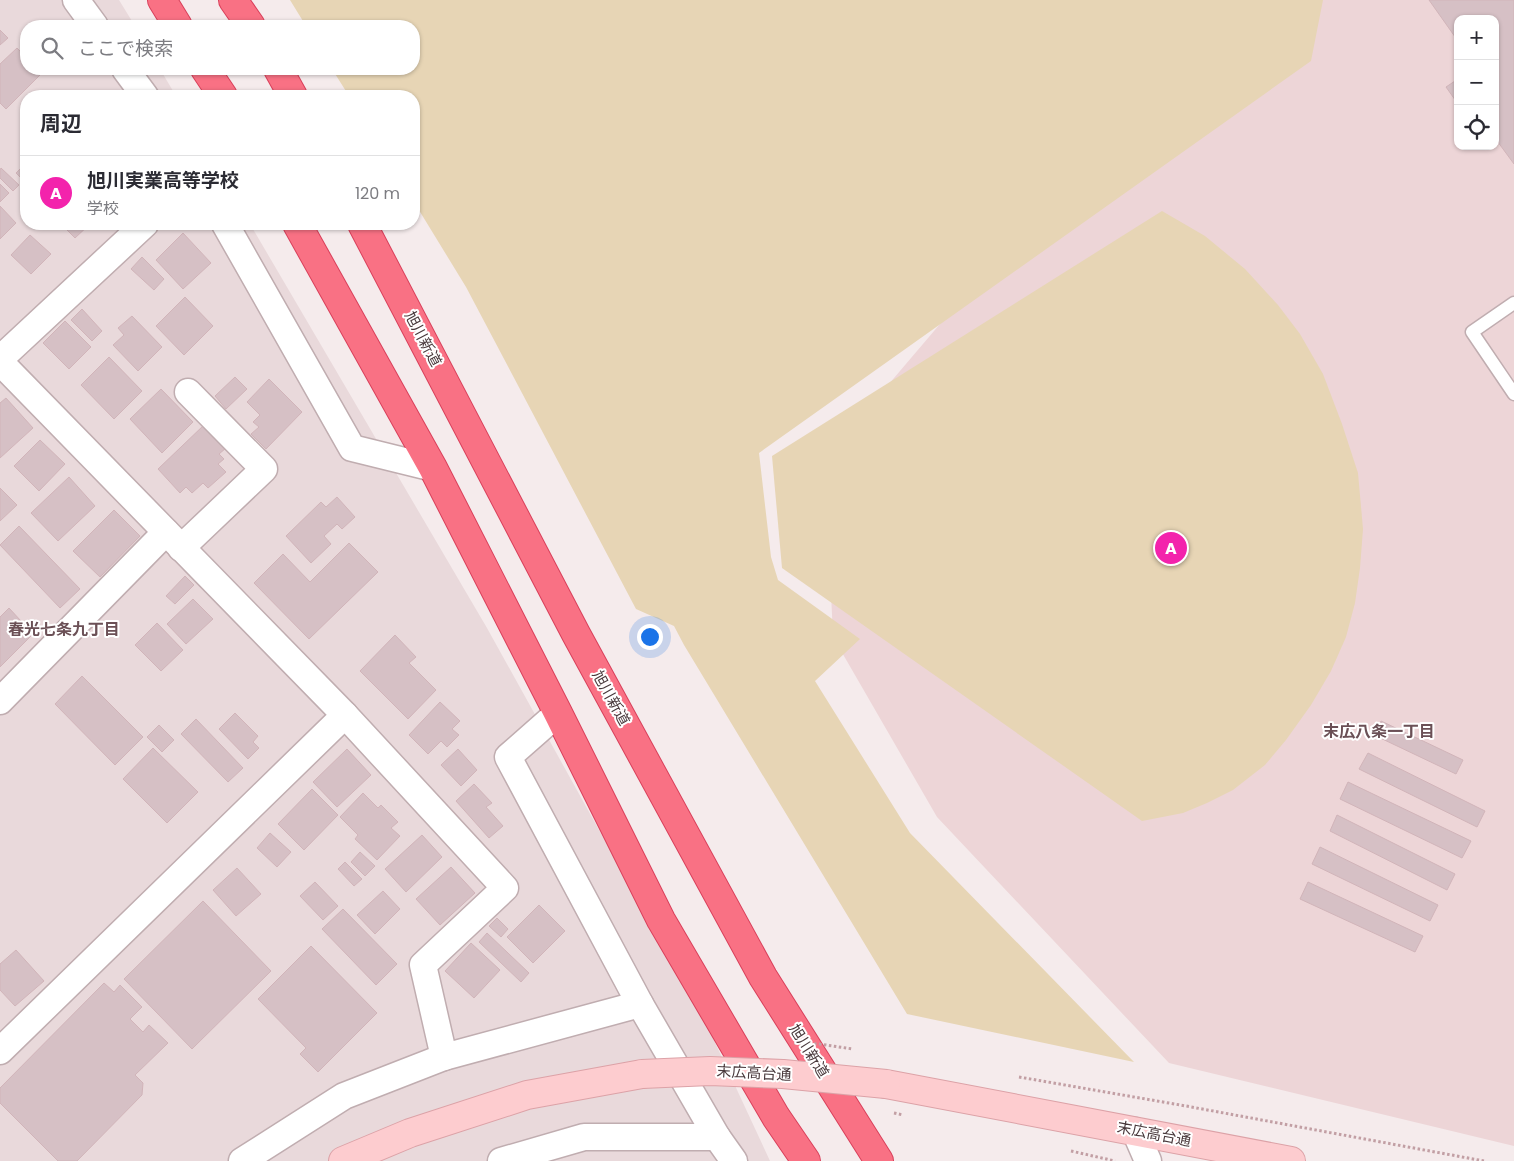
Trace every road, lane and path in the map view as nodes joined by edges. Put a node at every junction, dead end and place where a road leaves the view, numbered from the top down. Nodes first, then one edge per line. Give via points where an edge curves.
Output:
1 (76, 0) edge
2 (162, 0) edge
3 (232, 0) edge
4 (91, 20) edge
5 (174, 20) edge
6 (247, 20) edge
7 (130, 75) edge
8 (209, 75) edge
9 (281, 75) edge
10 (141, 90) edge
11 (219, 90) edge
12 (290, 90) edge
13 (139, 230) edge
14 (228, 230) edge
15 (300, 230) edge
16 (365, 230) edge
17 (1514, 303) edge
18 (0, 360) edge
19 (188, 392) dead end
20 (1514, 394) edge
21 (433, 468) junction
22 (174, 540) junction
23 (0, 701) edge
24 (558, 712) junction
25 (345, 715) junction
26 (640, 1004) junction
27 (0, 1051) edge
28 (444, 1057) junction
29 (1018, 1077) dead end
30 (1135, 1130) junction
31 (717, 1137) junction
32 (242, 1161) edge
33 (343, 1161) edge
34 (501, 1161) edge
35 (734, 1161) edge
36 (806, 1161) edge
37 (879, 1161) edge
38 (1148, 1161) edge
39 (1291, 1161) edge
40 (1484, 1161) edge

1 - 4 street
2 - 5 highway
3 - 6 highway
7 - 10 street
8 - 11 highway
9 - 12 highway
13 - 18 street
14 - 21 street via 352,448
15 - 21 highway
16 - 37 highway, 旭川新道 via 576,634 763,977
17 - 20 lane via 1472,332
18 - 22 street
19 - 22 street via 264,468
21 - 24 highway
22 - 23 street
22 - 25 street
24 - 26 street via 508,757
24 - 36 highway via 661,920 776,1117
25 - 27 street
25 - 28 street via 505,888 423,965
26 - 28 street
26 - 31 street
28 - 32 street via 344,1096
29 - 40 path
30 - 33 street, 末広高台通, bridge via 886,1084 774,1073 710,1071 642,1074 527,1094
30 - 38 street
30 - 39 street, 末広高台通
31 - 34 street via 584,1137
31 - 35 street

